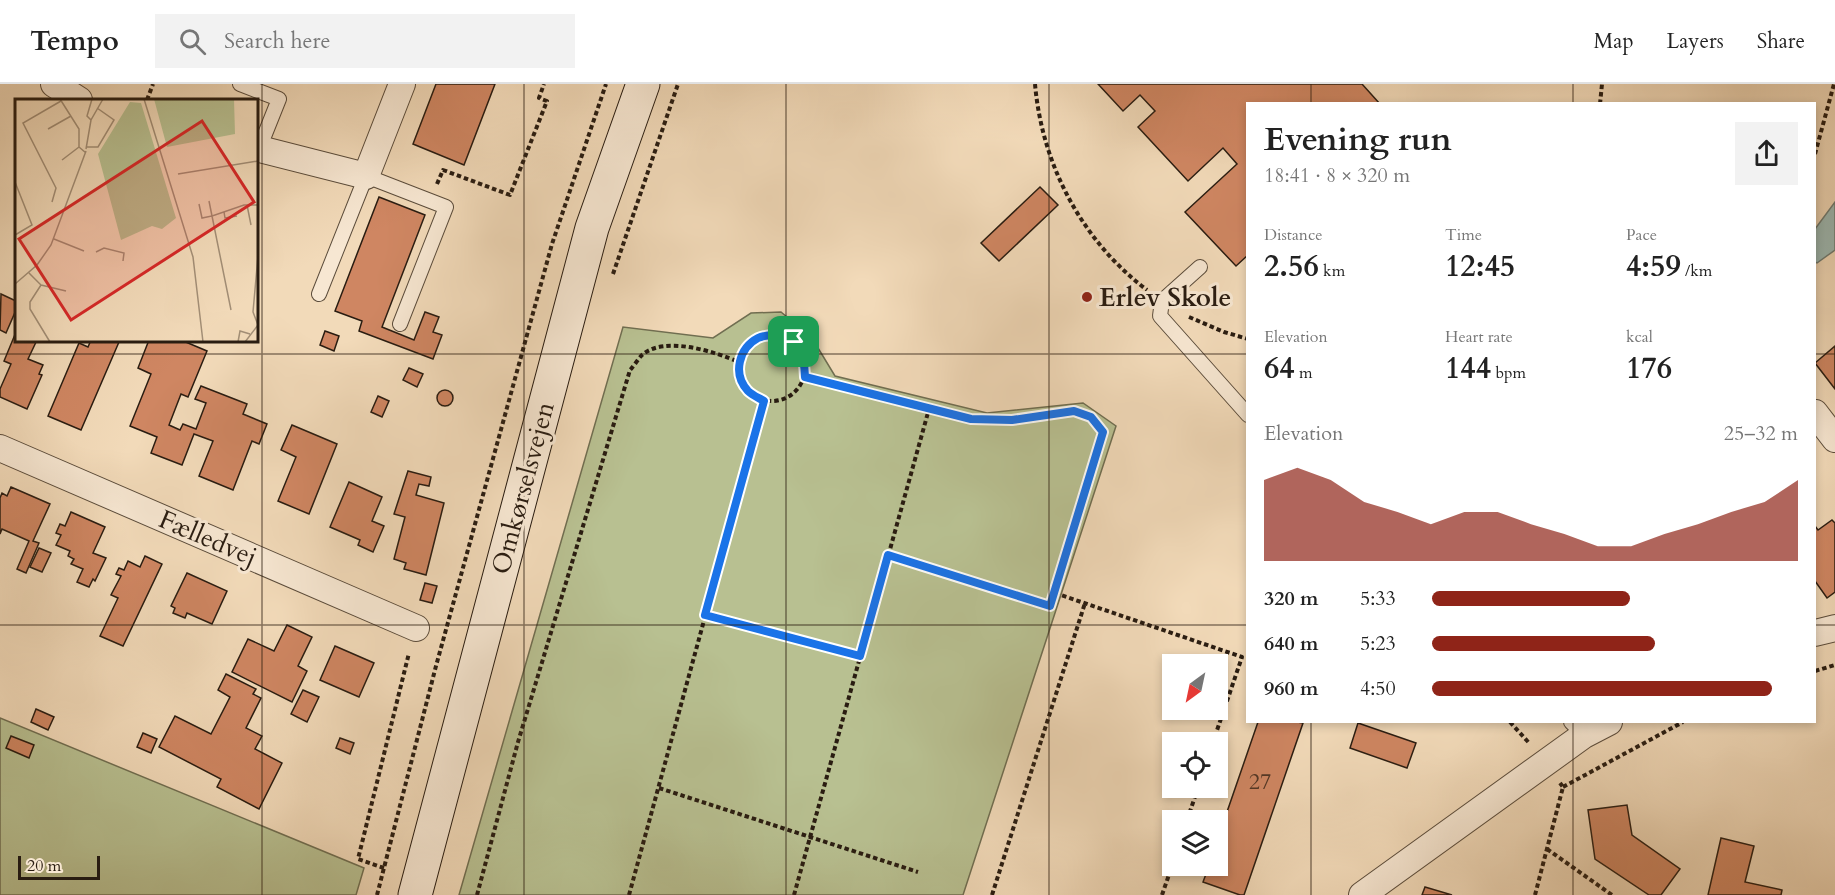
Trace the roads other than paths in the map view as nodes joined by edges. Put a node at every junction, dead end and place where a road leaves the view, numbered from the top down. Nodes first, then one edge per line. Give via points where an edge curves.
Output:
1 (240, 84) edge
2 (402, 84) edge
3 (643, 84) edge
4 (258, 148) edge
5 (366, 176) junction
6 (1200, 267) dead end
7 (320, 294) dead end
8 (399, 324) dead end
9 (1246, 413) edge
10 (1816, 414) edge
11 (1835, 439) edge
12 (0, 448) edge
13 (416, 628) road end
14 (1835, 628) edge
15 (1816, 633) edge
16 (1604, 723) edge
17 (1578, 728) edge
18 (415, 895) edge
19 (1362, 895) edge

1 - 4 lane via 279,99
2 - 5 street
3 - 18 main road, Omkørselsvejen via 592,228
4 - 5 street
5 - 7 lane
5 - 8 lane via 446,207
6 - 9 lane via 1162,301 1160,316
10 - 11 street
12 - 13 street, Fælledvej
14 - 15 street
16 - 17 street
17 - 19 street via 1547,764

